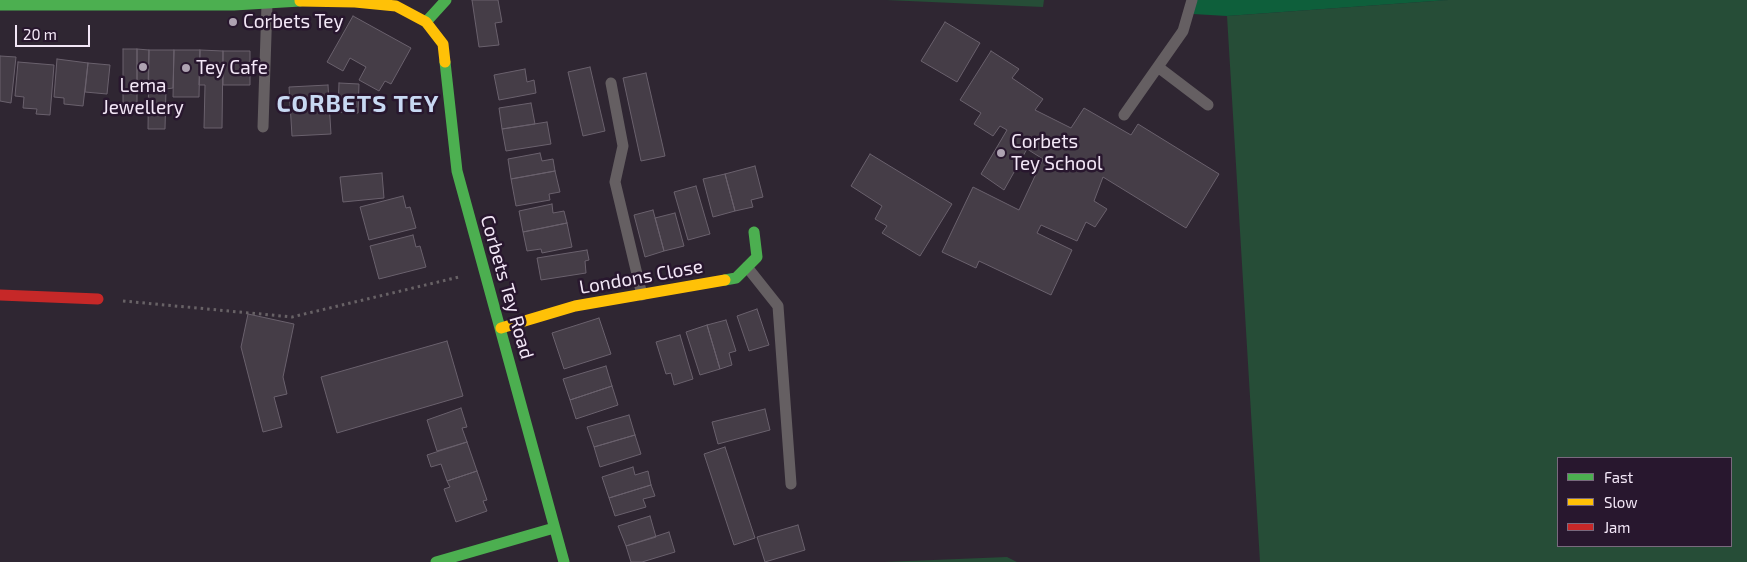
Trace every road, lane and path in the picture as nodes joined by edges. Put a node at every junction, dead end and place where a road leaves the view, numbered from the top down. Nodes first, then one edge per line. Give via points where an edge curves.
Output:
1 (446, 0) edge
2 (1192, 0) edge
3 (384, 3) edge
4 (267, 4) junction
5 (0, 5) edge
6 (426, 22) junction
7 (1158, 67) junction
8 (611, 83) dead end
9 (1208, 105) dead end
10 (1124, 115) dead end
11 (263, 127) dead end
12 (754, 232) dead end
13 (747, 267) junction
14 (484, 271) junction
15 (642, 295) junction
16 (0, 296) edge
17 (98, 299) joint
18 (501, 328) junction
19 (791, 484) dead end
20 (554, 528) junction
21 (436, 562) edge
22 (564, 562) edge

1 - 6 main road
2 - 7 lane via 1184,31
3 - 4 main road via 293,1
3 - 6 main road
4 - 5 main road
4 - 11 lane
6 - 14 main road, Corbets Tey Road via 443,44 457,171
7 - 9 lane
7 - 10 lane
8 - 15 lane via 623,146 615,182
12 - 13 main road via 757,257
13 - 15 main road, Londons Close via 736,278
13 - 19 lane via 778,306
14 - 17 path via 292,317
14 - 18 main road, Corbets Tey Road
15 - 18 main road, Londons Close via 574,306
16 - 17 main road
18 - 20 main road, Corbets Tey Road
20 - 21 main road
20 - 22 main road, Corbets Tey Road

